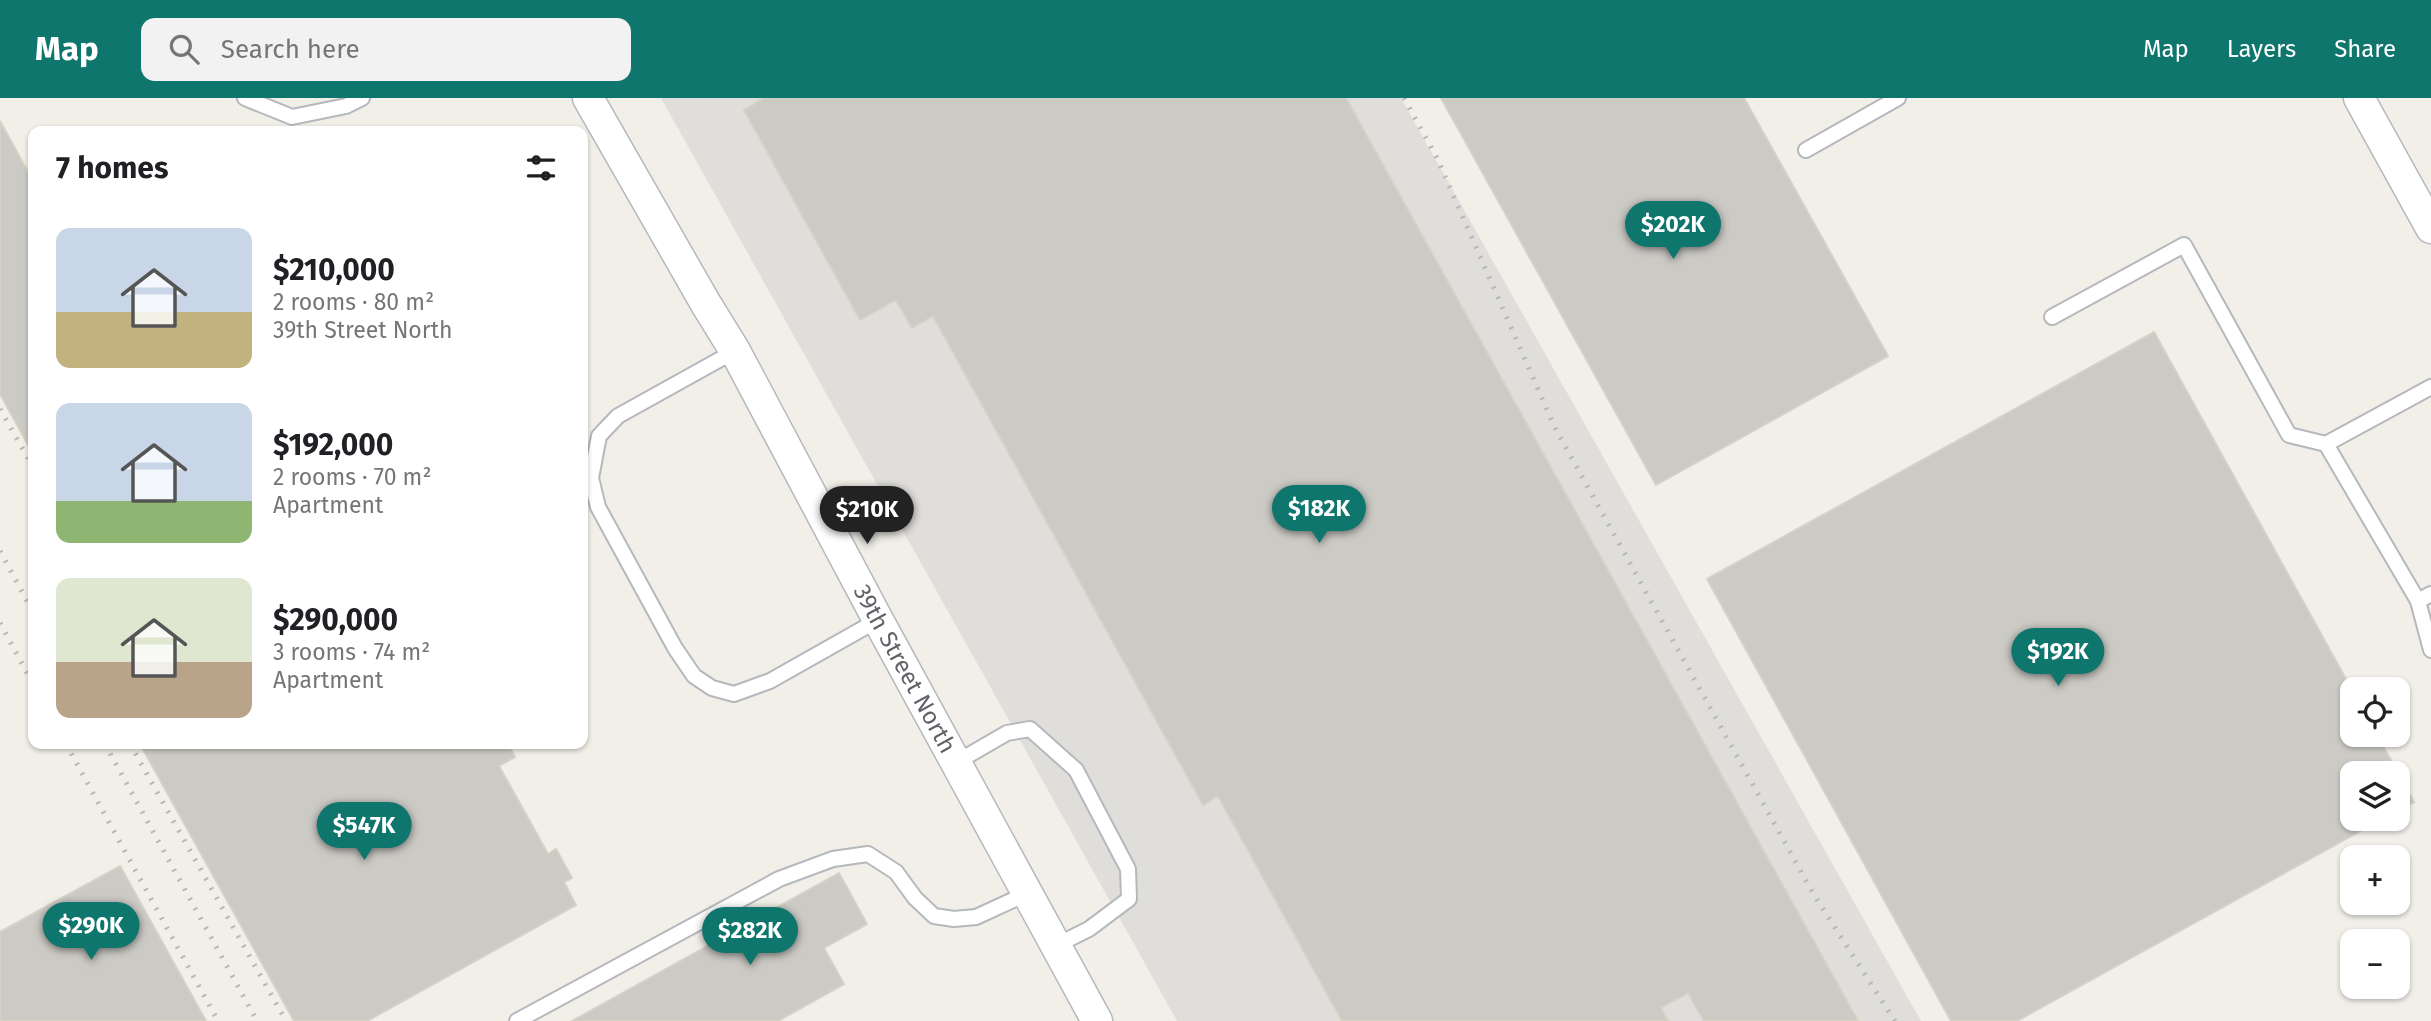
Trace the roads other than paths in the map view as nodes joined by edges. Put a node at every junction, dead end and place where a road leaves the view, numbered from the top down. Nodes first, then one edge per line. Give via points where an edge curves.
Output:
1 (245, 98) edge
2 (362, 98) edge
3 (588, 98) edge
4 (1898, 98) edge
5 (2359, 98) edge
6 (1807, 150) dead end
7 (2431, 228) edge
8 (2052, 317) dead end
9 (735, 351) junction
10 (2431, 387) edge
11 (2326, 444) junction
12 (2424, 597) edge
13 (878, 620) junction
14 (2431, 650) edge
15 (955, 763) junction
16 (1026, 894) junction
17 (1055, 946) junction
18 (517, 1021) edge
19 (1097, 1021) edge

1 - 2 lane via 292,117 346,106
3 - 9 street, 39th Street North
4 - 6 lane
5 - 7 street
8 - 11 lane via 2184,245 2289,435
9 - 13 street, 39th Street North
9 - 13 lane via 618,416 599,436 591,478 598,507 675,648 694,676 712,688 734,694 770,681
10 - 11 lane
11 - 12 lane
12 - 14 lane
13 - 15 street, 39th Street North
15 - 16 street, 39th Street North
15 - 17 lane via 1007,733 1030,729 1076,771 1128,869 1129,899 1089,929
16 - 17 street, 39th Street North
16 - 18 lane via 976,917 934,916 896,872 868,854 833,859 779,879
17 - 19 street, 39th Street North

